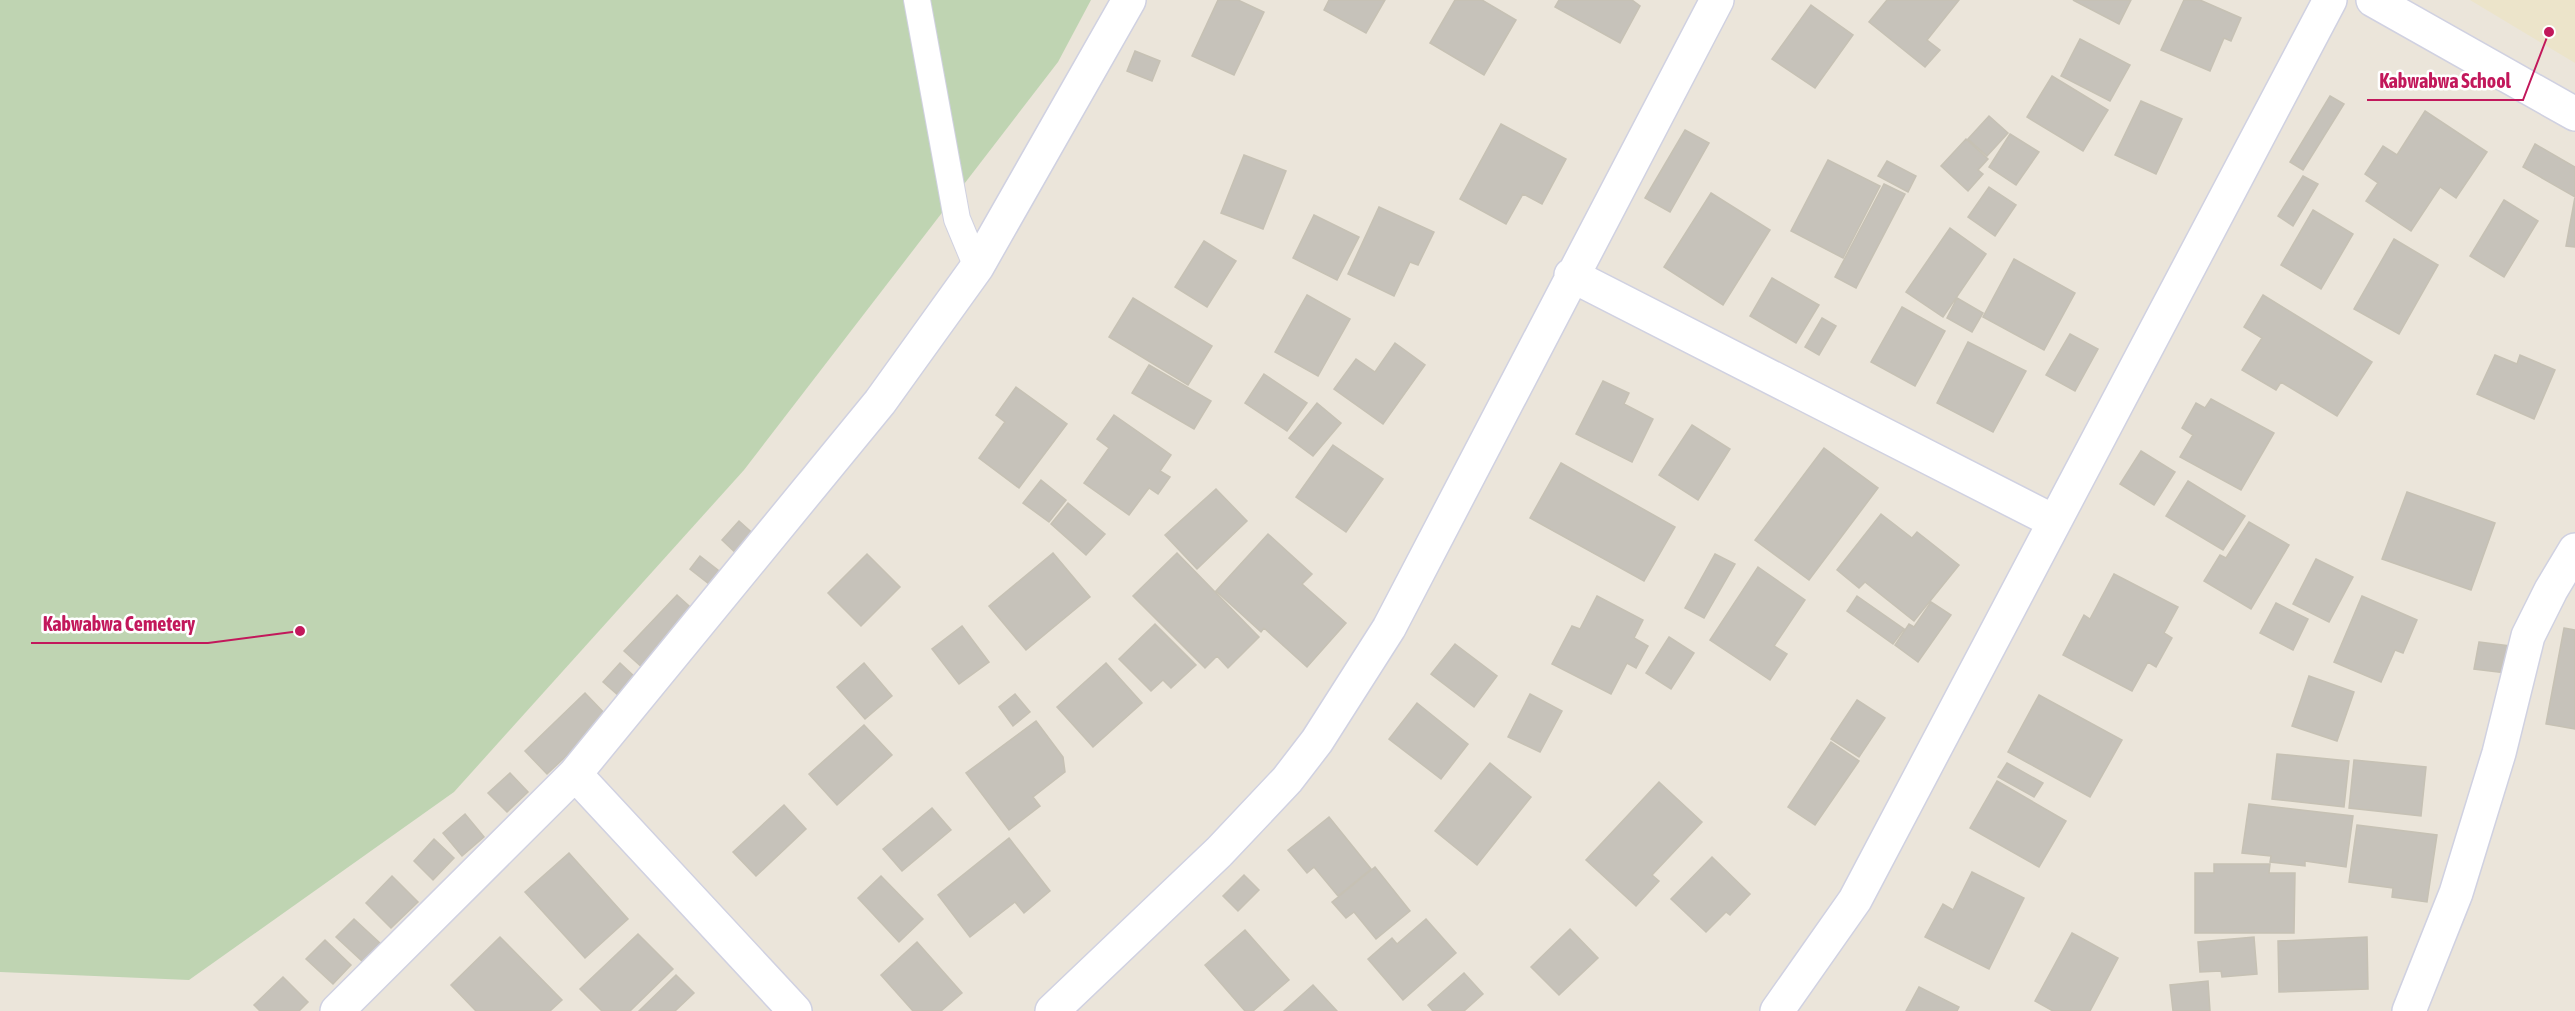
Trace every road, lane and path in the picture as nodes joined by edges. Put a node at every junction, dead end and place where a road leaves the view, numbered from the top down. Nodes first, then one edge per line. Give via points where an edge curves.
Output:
1 (917, 0) edge
2 (1129, 0) edge
3 (1717, 0) edge
4 (2330, 0) edge
5 (2373, 0) edge
6 (2575, 114) edge
7 (977, 267) junction
8 (1571, 275) junction
9 (2053, 521) junction
10 (2575, 549) edge
11 (575, 774) junction
12 (337, 1011) edge
13 (795, 1011) edge
14 (1052, 1011) edge
15 (1777, 1011) edge
16 (2409, 1011) edge

1 - 7 lane via 957,219
2 - 7 street
3 - 8 street
4 - 9 street
5 - 6 street
7 - 11 street via 880,402
8 - 9 street
8 - 14 street via 1389,628 1317,741 1287,780 1219,852
9 - 15 street via 1855,900
10 - 16 street via 2528,636 2499,753 2456,893
11 - 12 street
11 - 13 street

